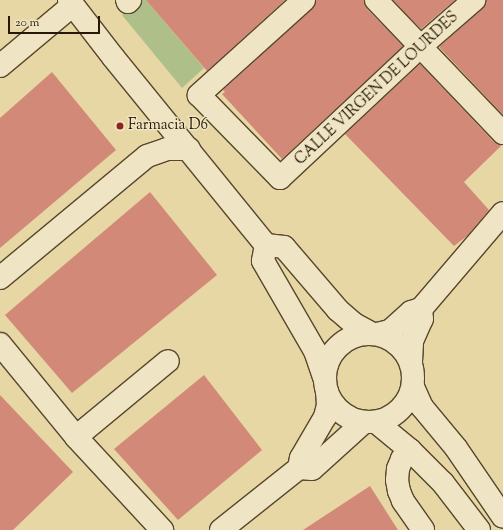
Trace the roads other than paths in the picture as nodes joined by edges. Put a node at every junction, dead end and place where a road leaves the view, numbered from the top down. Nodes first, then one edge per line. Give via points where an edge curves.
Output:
1 (304, 0) edge
2 (376, 0) edge
3 (474, 0) edge
4 (71, 2) edge
5 (420, 47) junction
6 (0, 66) edge
7 (503, 133) edge
8 (189, 150) junction
9 (503, 213) edge
10 (266, 245) junction
11 (0, 278) edge
12 (421, 309) junction
13 (375, 334) junction
14 (0, 344) edge
15 (168, 361) dead end
16 (411, 362) junction
17 (326, 386) junction
18 (413, 387) junction
19 (370, 422) junction
20 (76, 437) junction
21 (410, 450) junction
22 (299, 468) junction
23 (503, 517) edge
24 (162, 530) edge
25 (221, 530) edge
26 (423, 530) edge
27 (479, 530) edge

1 - 5 street, CALLE VIRGEN DE LOURDES via 199,95 280,178
2 - 5 street
3 - 5 street, CALLE VIRGEN DE LOURDES
4 - 6 street
4 - 8 street
5 - 7 street
8 - 10 street
8 - 11 street via 167,149 147,156
9 - 12 street
10 - 13 street via 284,247 338,310 354,324
10 - 17 street via 263,261 315,351
12 - 13 street via 411,312 390,331
12 - 16 street via 422,319 412,341
13 - 16 street via 396,342
13 - 17 street via 360,335 339,346 326,368
14 - 20 street
15 - 20 street
16 - 18 street via 414,374
17 - 19 street via 333,404 341,412 352,419
17 - 22 street via 328,405 325,417 301,458
18 - 19 street via 404,406 396,414 387,419
18 - 23 street via 422,407 456,448
19 - 21 street
19 - 22 street via 312,469
20 - 24 street
21 - 26 street via 402,458 397,480 403,501
21 - 27 street via 444,483
22 - 25 street

